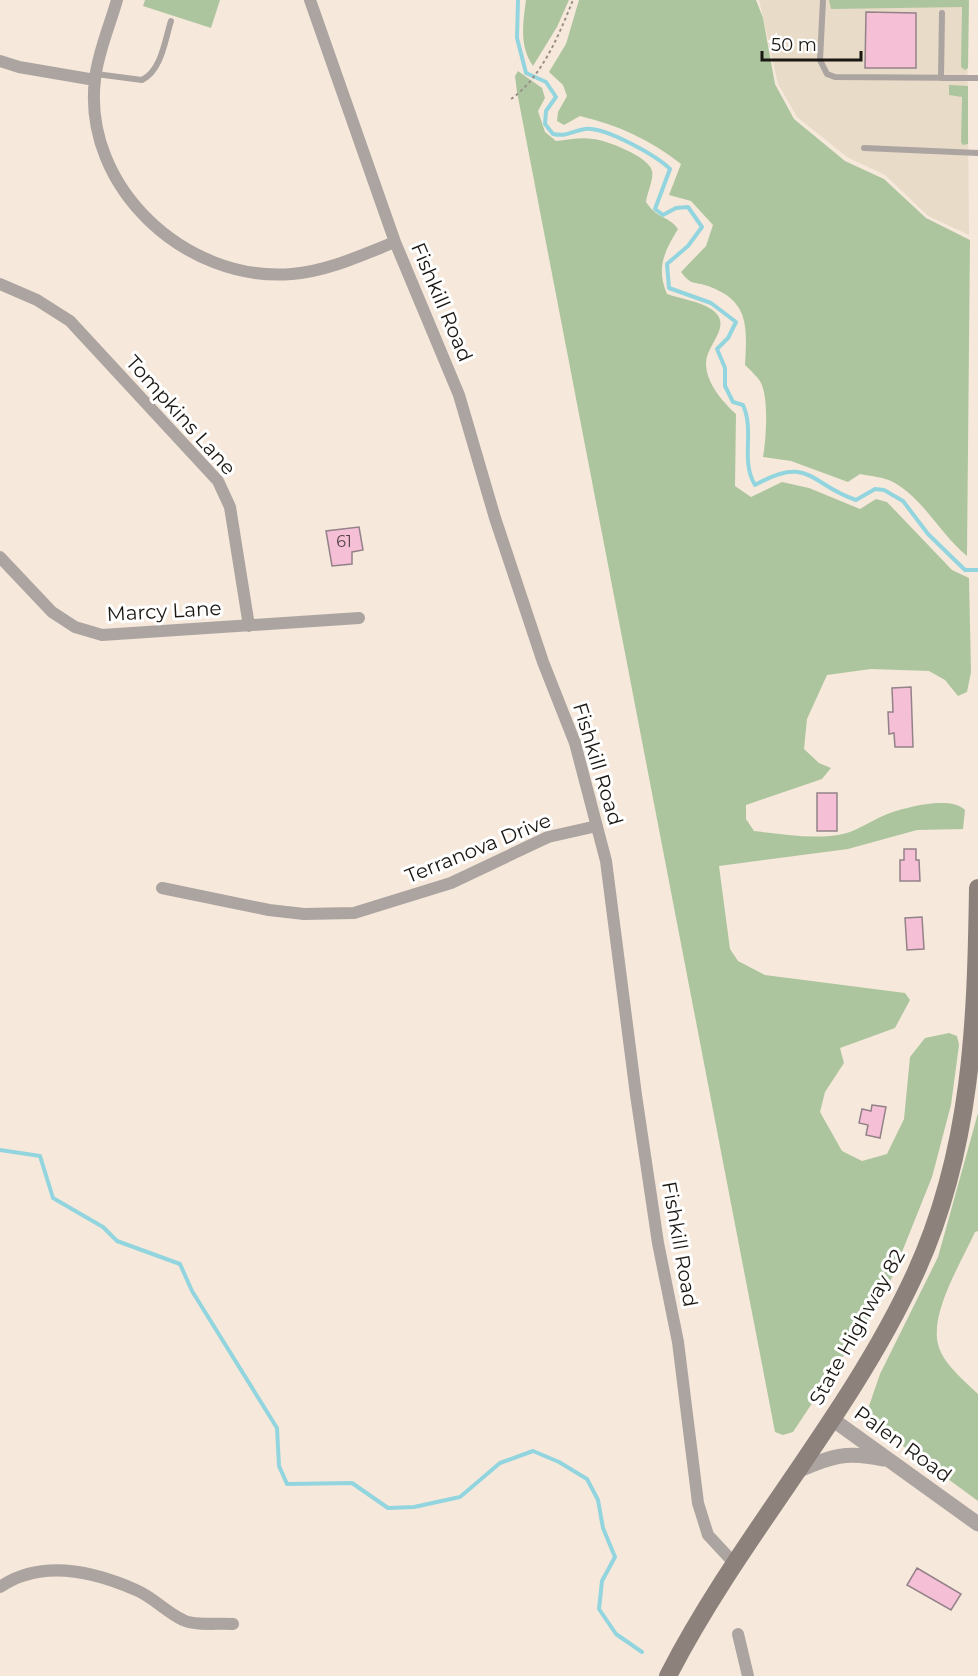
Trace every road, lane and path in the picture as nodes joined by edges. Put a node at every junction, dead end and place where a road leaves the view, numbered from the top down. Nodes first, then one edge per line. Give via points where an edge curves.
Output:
1 (117, 0) edge
2 (309, 0) edge
3 (573, 0) edge
4 (823, 0) edge
5 (942, 13) dead end
6 (171, 21) dead end
7 (0, 61) edge
8 (95, 77) junction
9 (941, 78) junction
10 (978, 78) edge
11 (511, 99) dead end
12 (864, 148) dead end
13 (978, 153) edge
14 (395, 242) junction
15 (0, 284) edge
16 (0, 557) edge
17 (359, 618) dead end
18 (249, 626) junction
19 (597, 826) junction
20 (162, 888) dead end
21 (978, 888) edge
22 (832, 1419) junction
23 (890, 1461) junction
24 (797, 1471) junction
25 (978, 1524) edge
26 (734, 1563) junction
27 (0, 1587) edge
28 (233, 1624) dead end
29 (738, 1634) dead end
30 (668, 1676) edge
31 (748, 1676) edge

1 - 8 street
2 - 14 street, Fishkill Road
3 - 11 path via 560,34 530,83
4 - 9 lane via 820,60 827,74
5 - 9 lane
6 - 8 lane via 157,66 148,77
7 - 8 street
8 - 14 street via 99,132 111,169 153,226 184,250 219,264 291,274 336,266
9 - 10 lane
12 - 13 lane
14 - 19 street, Fishkill Road via 459,395 517,585 575,742
15 - 18 street, Tompkins Lane via 37,300 70,321 218,481 230,507
16 - 18 street, Marcy Lane via 52,612 75,627 102,635
17 - 18 street, Marcy Lane
19 - 20 street, Terranova Drive via 548,837 451,883 354,913 269,910
19 - 26 street, Fishkill Road via 606,861 658,1243 678,1342 698,1503 708,1535
21 - 22 main road, State Highway 82 via 975,1024 957,1153 915,1273
22 - 23 street, Palen Road
22 - 24 main road, State Highway 82
23 - 24 street via 857,1453 837,1455
23 - 25 street, Palen Road
24 - 26 main road, State Highway 82
26 - 30 main road, State Highway 82
27 - 28 street via 53,1568 80,1572 136,1590 184,1621
29 - 31 street

